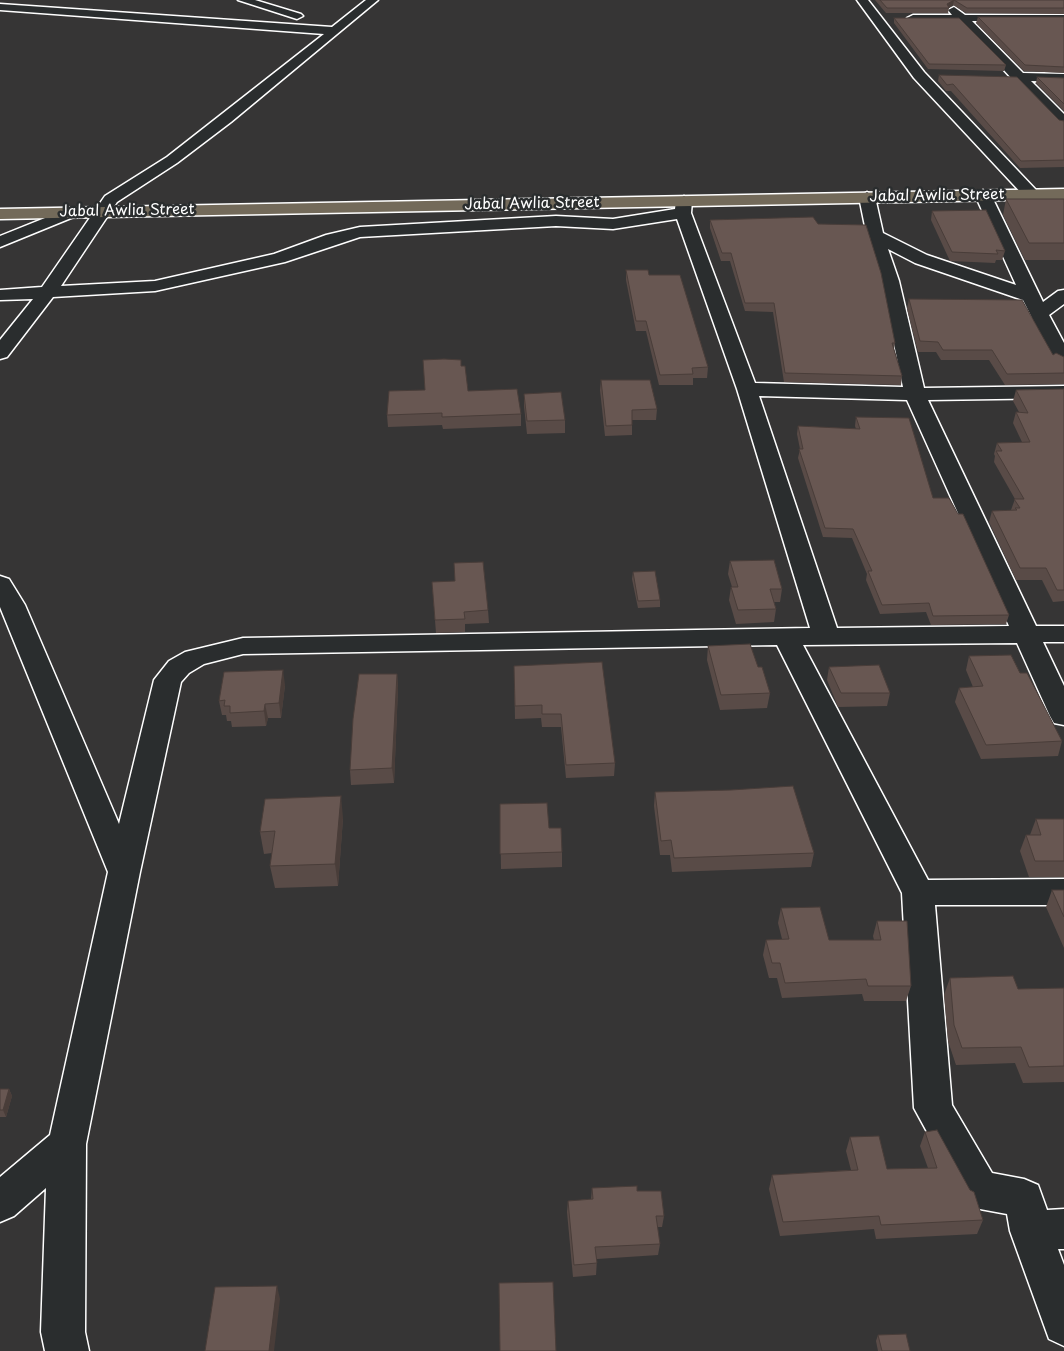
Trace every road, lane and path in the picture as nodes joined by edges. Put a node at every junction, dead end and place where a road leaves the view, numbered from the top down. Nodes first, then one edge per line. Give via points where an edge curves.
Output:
1 (11, 0) edge
2 (243, 0) edge
3 (374, 0) edge
4 (862, 0) edge
5 (944, 0) edge
6 (1034, 6) edge
7 (0, 8) edge
8 (134, 8) junction
9 (212, 14) junction
10 (120, 15) junction
11 (876, 18) junction
12 (961, 18) junction
13 (1047, 18) junction
14 (201, 21) junction
15 (316, 22) junction
16 (1061, 23) edge
17 (340, 27) junction
18 (919, 75) junction
19 (939, 76) edge
20 (998, 77) edge
21 (1018, 77) junction
22 (1064, 78) edge
23 (1064, 122) edge
24 (1031, 194) junction
25 (1064, 194) edge
26 (983, 195) junction
27 (867, 197) junction
28 (684, 207) junction
29 (104, 212) junction
30 (70, 213) junction
31 (0, 214) edge
32 (875, 236) junction
33 (0, 242) edge
34 (47, 293) junction
35 (1064, 294) edge
36 (0, 295) edge
37 (1030, 296) junction
38 (1039, 314) junction
39 (1064, 314) edge
40 (0, 353) edge
41 (1064, 361) edge
42 (747, 390) junction
43 (1064, 392) edge
44 (915, 394) junction
45 (0, 584) edge
46 (1064, 634) edge
47 (1026, 635) junction
48 (826, 636) junction
49 (786, 637) junction
50 (1064, 716) edge
51 (124, 872) junction
52 (1064, 892) edge
53 (918, 894) junction
54 (68, 1144) junction
55 (0, 1203) edge
56 (1048, 1230) edge
57 (1064, 1324) edge
58 (67, 1351) edge

1 - 8 street
2 - 15 street
3 - 17 street
4 - 11 street
5 - 12 street
6 - 13 street
7 - 10 street
8 - 9 street
8 - 10 street
9 - 14 street
9 - 15 street
10 - 14 street
11 - 12 street
11 - 18 street
12 - 13 street
12 - 21 street
13 - 16 street
14 - 17 street
15 - 17 street
17 - 29 street via 172,160 111,199
18 - 19 street
18 - 24 street
20 - 21 street
21 - 22 street
21 - 23 street
24 - 25 highway, Jabal Awlia Street
24 - 26 highway, Jabal Awlia Street
26 - 27 highway, Jabal Awlia Street
26 - 37 street
27 - 28 highway, Jabal Awlia Street
27 - 32 street
28 - 29 highway, Jabal Awlia Street
28 - 34 street via 613,224 556,221 360,232 279,258 156,286
28 - 42 street
29 - 30 highway, Jabal Awlia Street
29 - 34 street
30 - 31 highway, Jabal Awlia Street
30 - 33 street
32 - 37 street via 921,259
32 - 44 street via 890,281
34 - 36 street
34 - 40 street
35 - 38 street
37 - 38 street
38 - 39 street
38 - 41 street
42 - 44 street
42 - 48 street
43 - 44 street
44 - 47 street
45 - 51 street via 12,605
46 - 47 street
47 - 48 street
47 - 50 street
48 - 49 street
49 - 51 street via 243,646 195,658 168,680
49 - 53 street
51 - 54 street
52 - 53 street
53 - 56 street via 933,1108 980,1190 1024,1198
54 - 55 street
54 - 58 street via 63,1332
56 - 57 street

